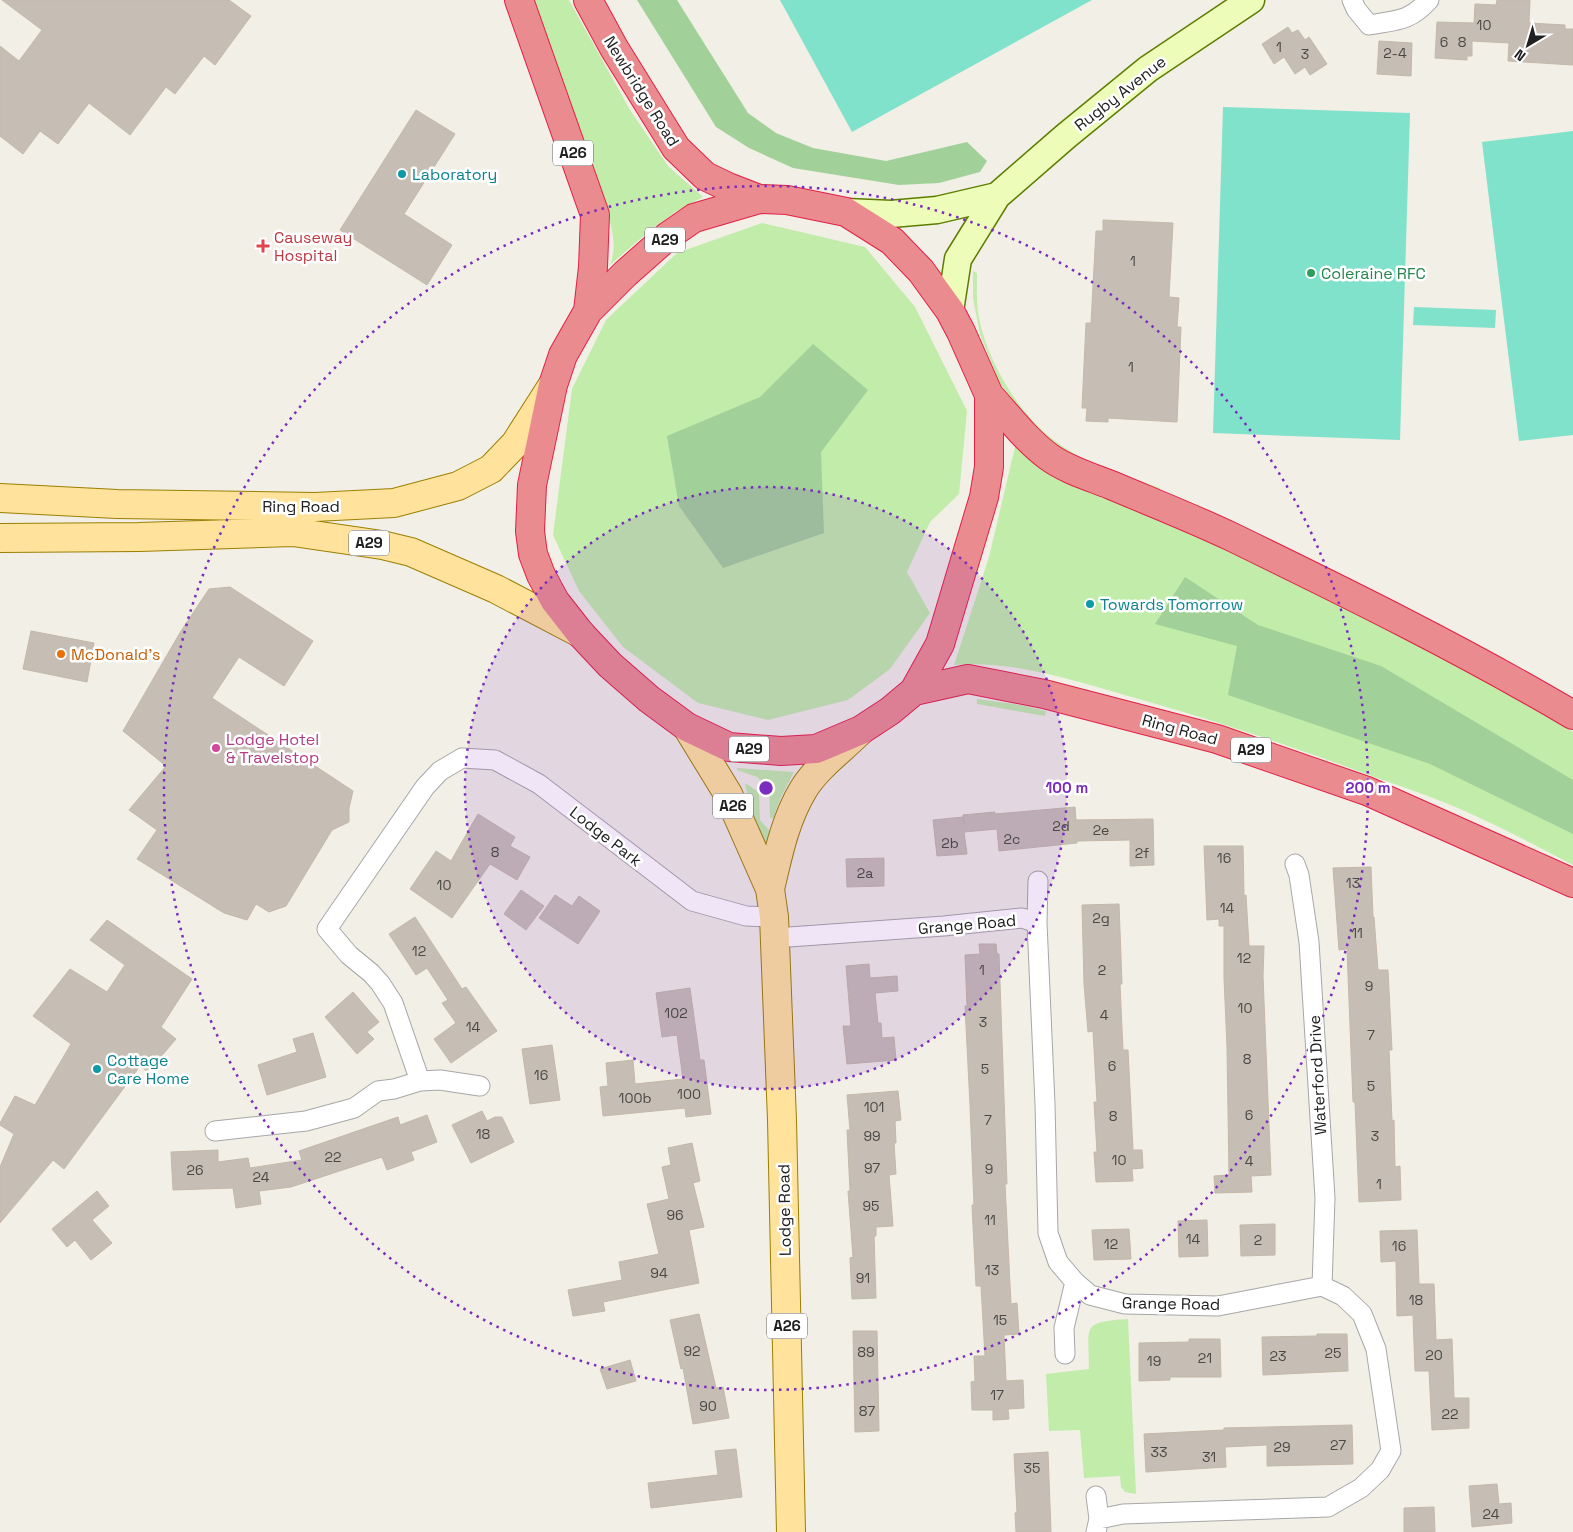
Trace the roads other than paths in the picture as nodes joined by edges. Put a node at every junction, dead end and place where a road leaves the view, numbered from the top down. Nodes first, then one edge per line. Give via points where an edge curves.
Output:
1 (518, 0) edge
2 (588, 0) edge
3 (1251, 0) edge
4 (1352, 0) edge
5 (1429, 0) edge
6 (997, 196) junction
7 (759, 200) junction
8 (846, 212) junction
9 (588, 310) junction
10 (950, 311) junction
11 (553, 385) junction
12 (989, 395) junction
13 (0, 498) edge
14 (0, 538) edge
15 (580, 633) junction
16 (914, 691) junction
17 (1573, 715) edge
18 (687, 727) junction
19 (861, 730) junction
20 (1295, 864) dead end
21 (1038, 881) dead end
22 (1573, 883) edge
23 (770, 889) junction
24 (1037, 923) junction
25 (775, 927) junction
26 (420, 1081) junction
27 (480, 1086) dead end
28 (215, 1131) dead end
29 (1075, 1282) junction
30 (1322, 1286) junction
31 (1064, 1354) dead end
32 (1096, 1496) dead end
33 (1098, 1525) edge
34 (791, 1532) edge

1 - 9 highway, A26 via 596,215
2 - 7 highway, Newbridge Road via 676,148 706,176
3 - 6 street, Rugby Avenue via 1148,69
4 - 5 street via 1369,24 1406,19
6 - 8 street, Rugby Avenue via 937,210 892,214
6 - 10 street, Rugby Avenue via 958,259
7 - 8 highway, A29 via 787,200
7 - 9 highway, A29 via 694,218 668,236
8 - 10 highway, A29 via 892,240 921,271
9 - 11 highway, A29 via 567,347
10 - 12 highway, A29
11 - 13 main road, Ring Road / A29 via 515,444 491,469 458,486 394,503 315,507 118,504
11 - 15 highway, A29 via 532,485 530,531 533,554 541,575 555,601
12 - 16 highway, A29 via 989,467 984,497 940,644
12 - 17 highway, A29 via 1031,442 1050,458 1221,532 1325,583
14 - 15 main road, Ring Road / A29 via 292,532 382,545 411,552 496,589
15 - 18 highway, A29 via 610,666
16 - 19 highway, A29
16 - 22 highway, Ring Road / A29 via 968,679 1044,694 1218,739 1367,791
18 - 19 highway, A29 via 729,747 780,751 816,748
18 - 23 main road, Lodge Road / A26 via 725,787
19 - 23 main road, Lodge Road / A26 via 803,789 783,837
20 - 30 street, Waterford Drive via 1309,942 1325,1198
21 - 24 street
23 - 25 main road, Lodge Road / A26
24 - 25 street, Grange Road via 1022,918 944,926
24 - 29 street, Grange Road via 1048,1233 1058,1262
25 - 26 street, Lodge Park via 692,901 539,784 495,760 462,758 440,771 410,807 327,929 380,983 393,1003
25 - 34 main road, Lodge Road / A26
26 - 27 street via 440,1080
26 - 28 street via 378,1091 354,1108 306,1121
29 - 30 street, Grange Road via 1090,1295 1125,1304 1218,1306
29 - 31 street via 1064,1328
30 - 33 street via 1343,1296 1362,1314 1376,1349 1391,1451 1380,1470 1361,1488 1328,1507 1123,1514
32 - 33 street

